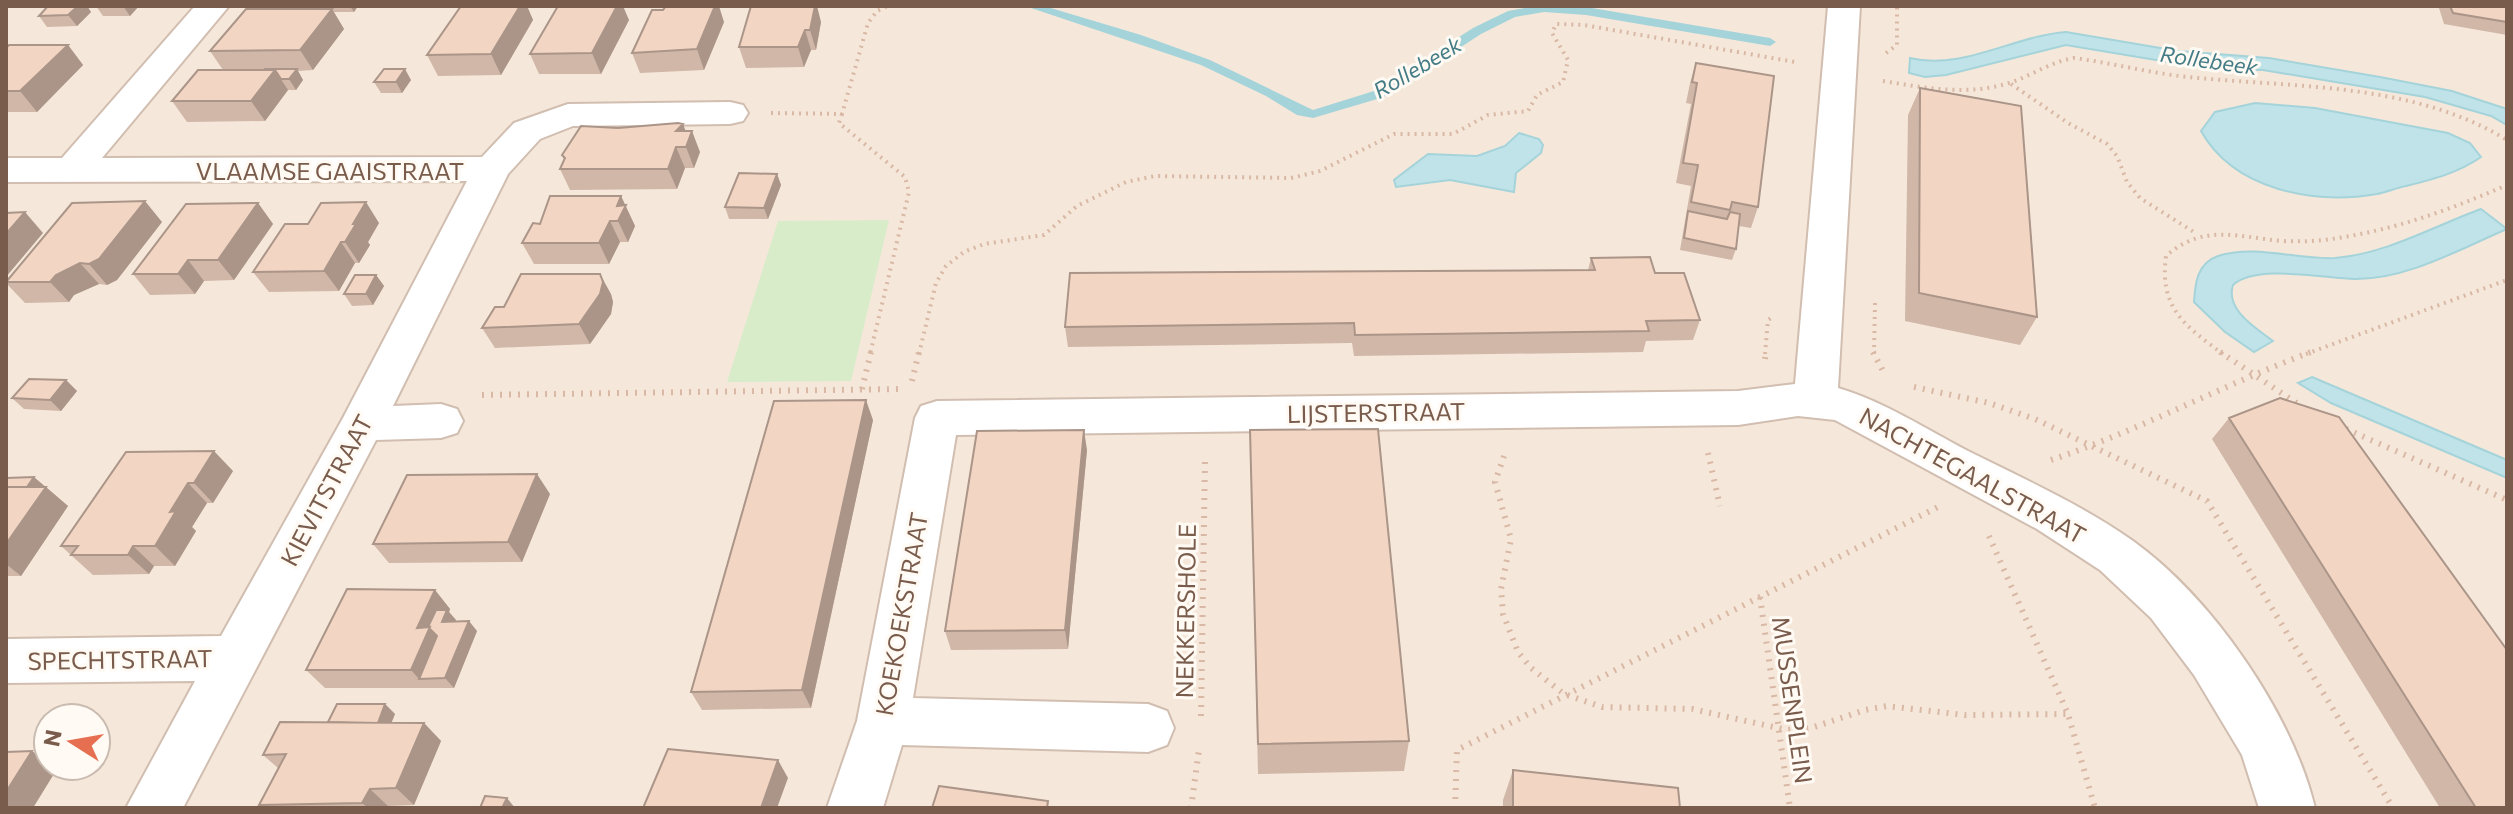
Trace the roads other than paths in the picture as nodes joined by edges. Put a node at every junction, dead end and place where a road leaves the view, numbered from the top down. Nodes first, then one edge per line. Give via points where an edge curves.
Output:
1 (213, 6) edge
2 (1844, 6) edge
3 (730, 113) road end
4 (492, 169) junction
5 (6, 170) edge
6 (71, 171) junction
7 (1815, 400) junction
8 (937, 418) joint
9 (441, 421) road end
10 (362, 424) junction
11 (234, 658) junction
12 (6, 661) edge
13 (883, 721) junction
14 (1148, 728) dead end
15 (154, 808) edge
16 (855, 808) edge
17 (2287, 808) edge

1 - 6 street
2 - 7 street
3 - 4 street, VLAAMSE GAAISTRAAT via 568,115 527,131
4 - 6 street, VLAAMSE GAAISTRAAT
4 - 10 street, KIEVITSTRAAT
5 - 6 street, VLAAMSE GAAISTRAAT
7 - 8 street, LIJSTERSTRAAT via 1698,408
7 - 17 street, NACHTEGAALSTRAAT via 1853,408 1980,486 2118,556 2206,647 2268,747
8 - 13 street, KOEKOEKSTRAAT
9 - 10 street
10 - 11 street, KIEVITSTRAAT
11 - 12 street, SPECHTSTRAAT
11 - 15 street, KIEVITSTRAAT
13 - 14 street
13 - 16 street, KOEKOEKSTRAAT

